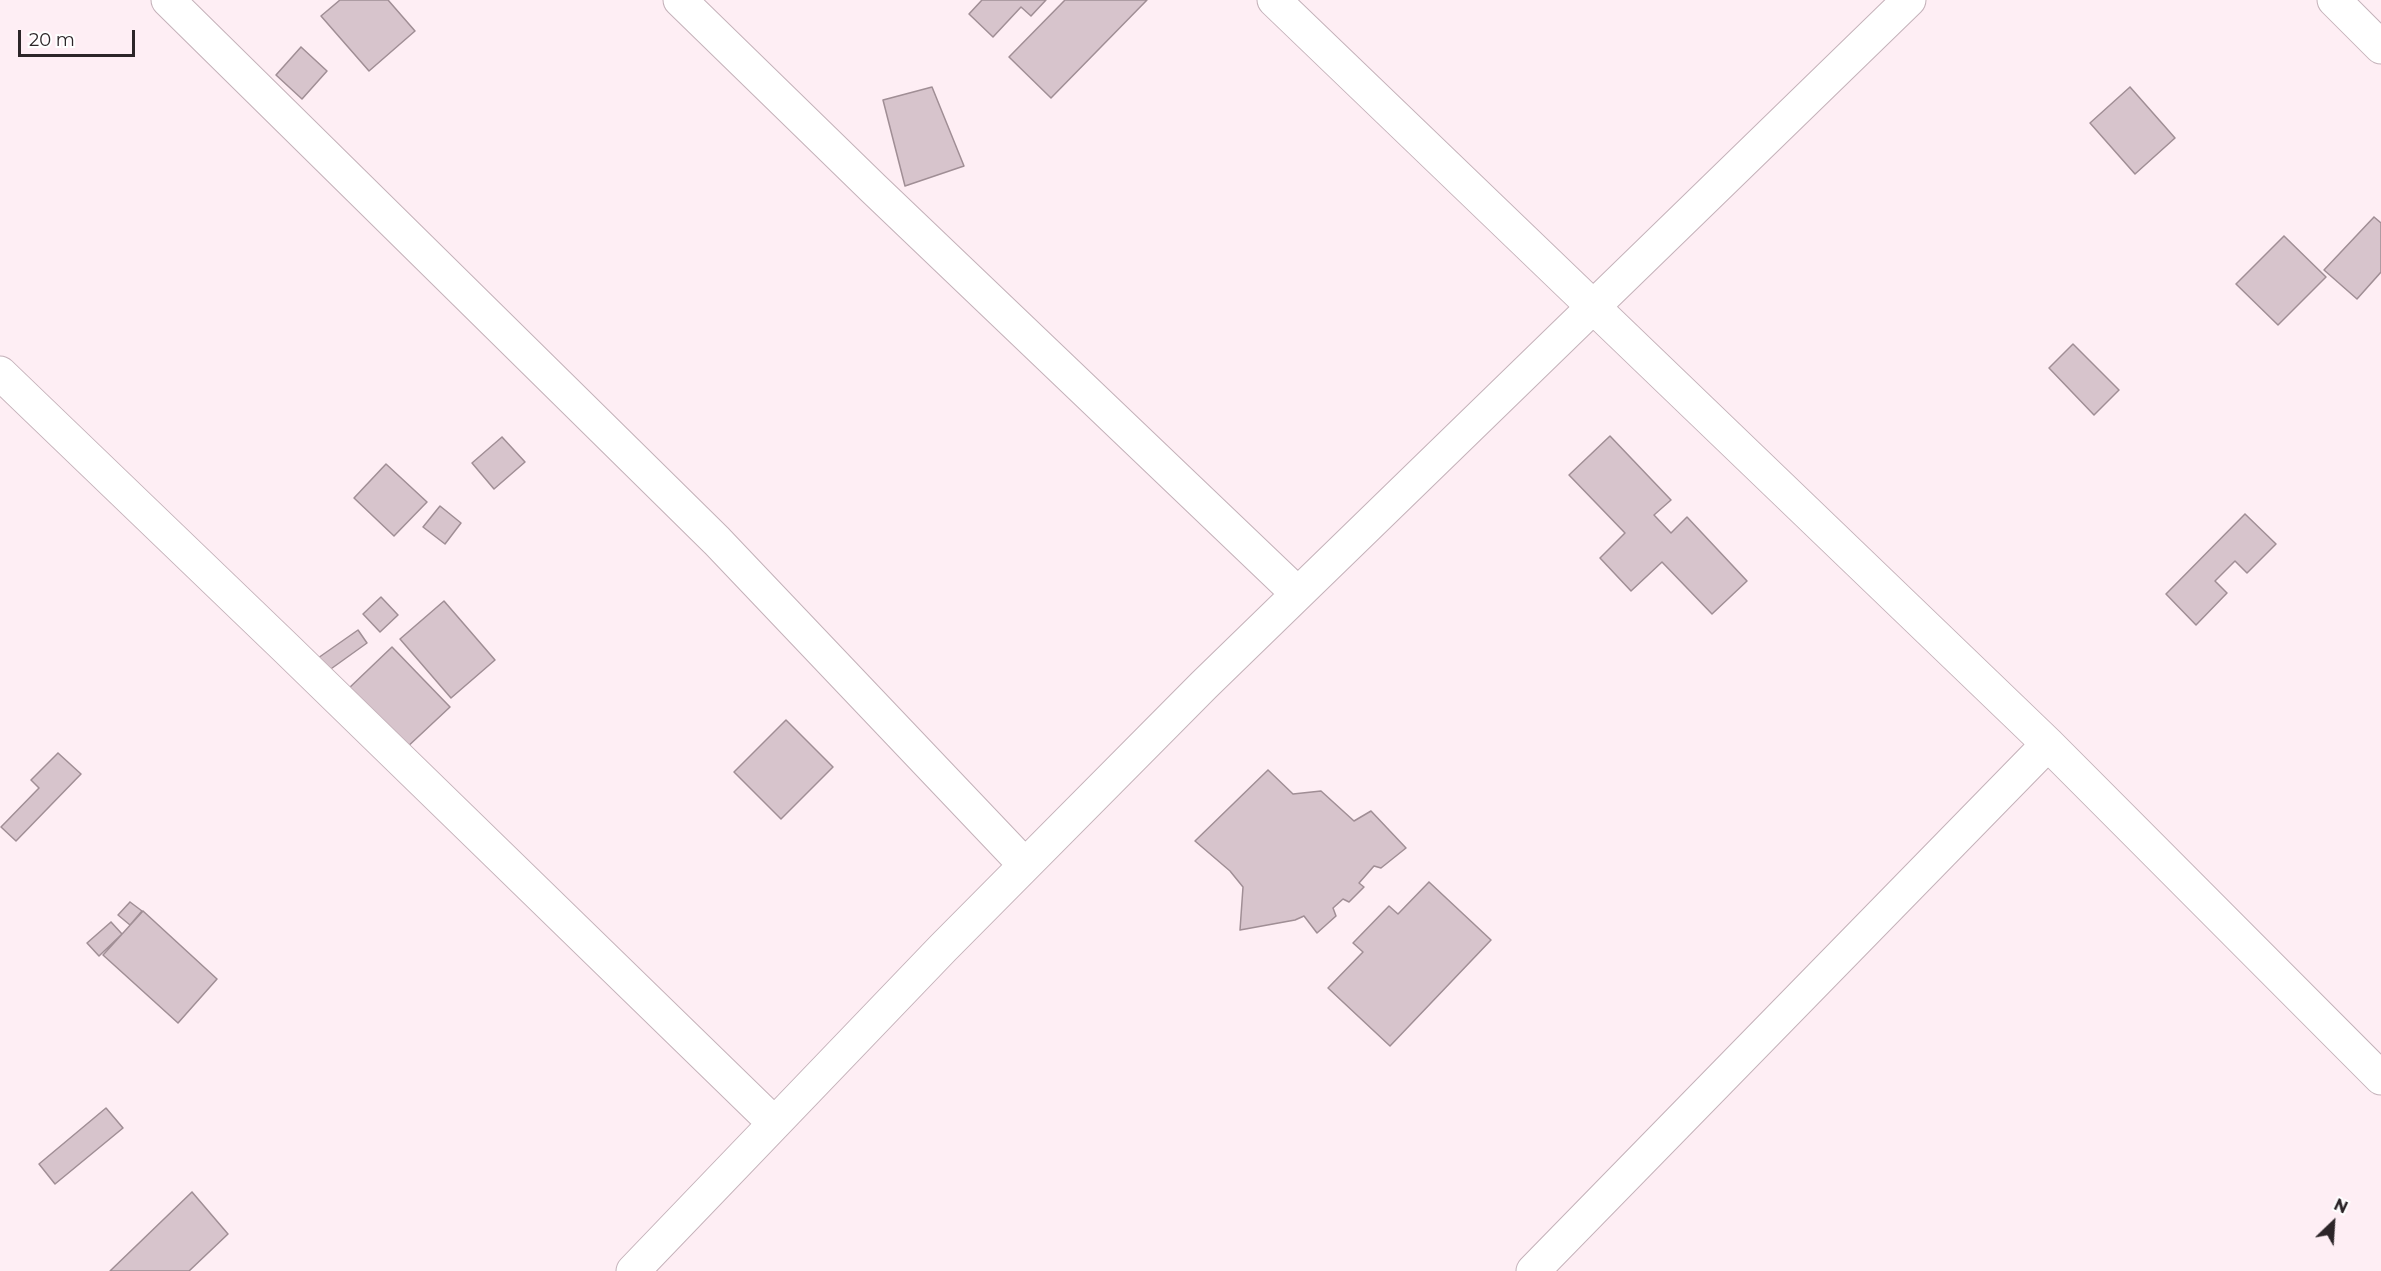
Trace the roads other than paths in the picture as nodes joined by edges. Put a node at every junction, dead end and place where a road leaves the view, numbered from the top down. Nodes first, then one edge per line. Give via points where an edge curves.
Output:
1 (168, 0) edge
2 (680, 0) edge
3 (1274, 0) edge
4 (1909, 0) edge
5 (2334, 0) edge
6 (2381, 46) edge
7 (1594, 308) junction
8 (0, 373) edge
9 (1297, 593) junction
10 (2048, 744) junction
11 (1025, 865) junction
12 (2381, 1078) edge
13 (774, 1123) junction
14 (633, 1271) edge
15 (1533, 1271) edge

1 - 11 street via 717,541
2 - 9 street
3 - 7 street
4 - 7 street
5 - 6 street
7 - 9 street
7 - 10 street
8 - 13 street
9 - 11 street
10 - 12 street
10 - 15 street
11 - 13 street
13 - 14 street

